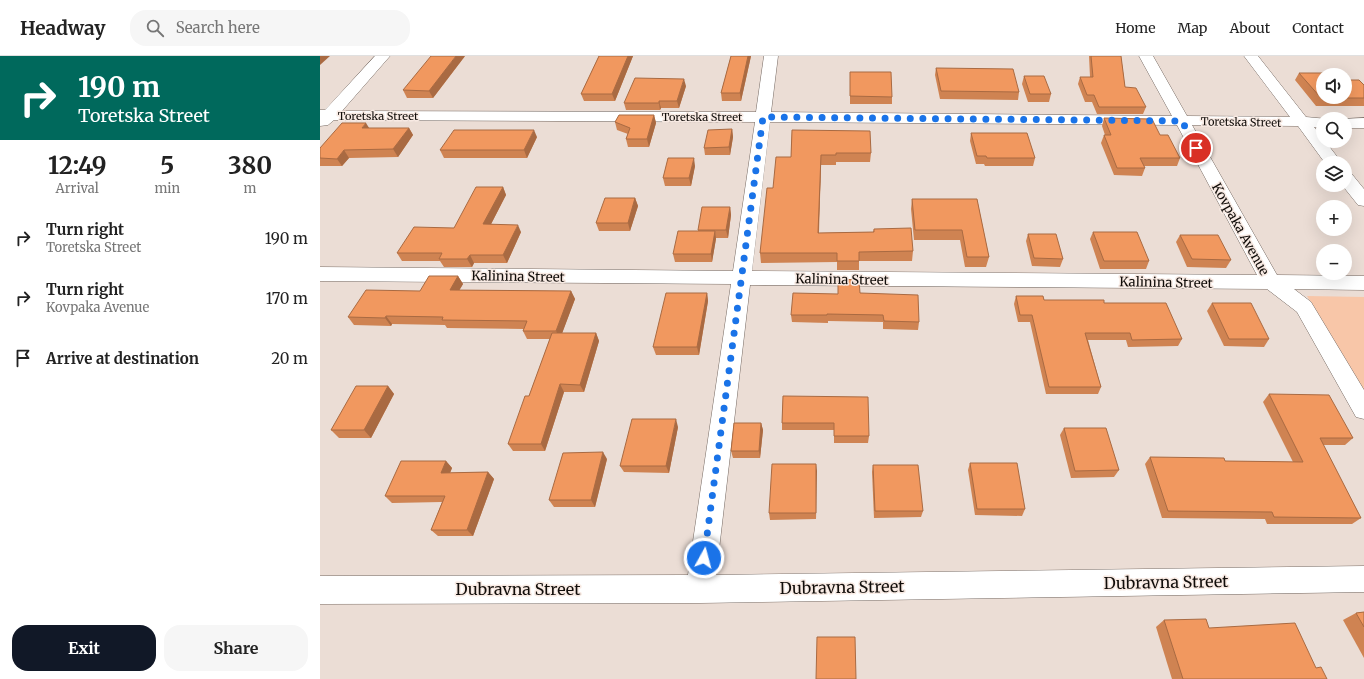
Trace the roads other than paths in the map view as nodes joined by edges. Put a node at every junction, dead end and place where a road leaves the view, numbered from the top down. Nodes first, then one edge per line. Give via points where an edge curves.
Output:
1 (383, 56) edge
2 (771, 56) edge
3 (1146, 56) edge
4 (1251, 56) edge
5 (763, 117) junction
6 (323, 119) edge
7 (1182, 121) junction
8 (1302, 122) junction
9 (1316, 122) edge
10 (1352, 122) edge
11 (1364, 123) edge
12 (1329, 156) edge
13 (1352, 186) edge
14 (1364, 201) edge
15 (320, 274) edge
16 (742, 278) junction
17 (1271, 282) junction
18 (1364, 283) edge
19 (1364, 410) edge
20 (1364, 579) edge
21 (700, 589) junction
22 (320, 590) edge

1 - 6 street
2 - 5 street
3 - 7 street, Kovpaka Avenue
4 - 8 street
5 - 6 street, Toretska Street
5 - 7 street, Toretska Street
5 - 16 street
7 - 8 street, Toretska Street
7 - 17 street, Kovpaka Avenue
8 - 9 street, Toretska Street
8 - 12 street
10 - 11 street
13 - 14 street
15 - 16 street, Kalinina Street
16 - 17 street, Kalinina Street
16 - 21 street
17 - 18 street, Kalinina Street
17 - 19 street, Kovpaka Avenue via 1304,307
20 - 21 street, Dubravna Street
21 - 22 street, Dubravna Street

